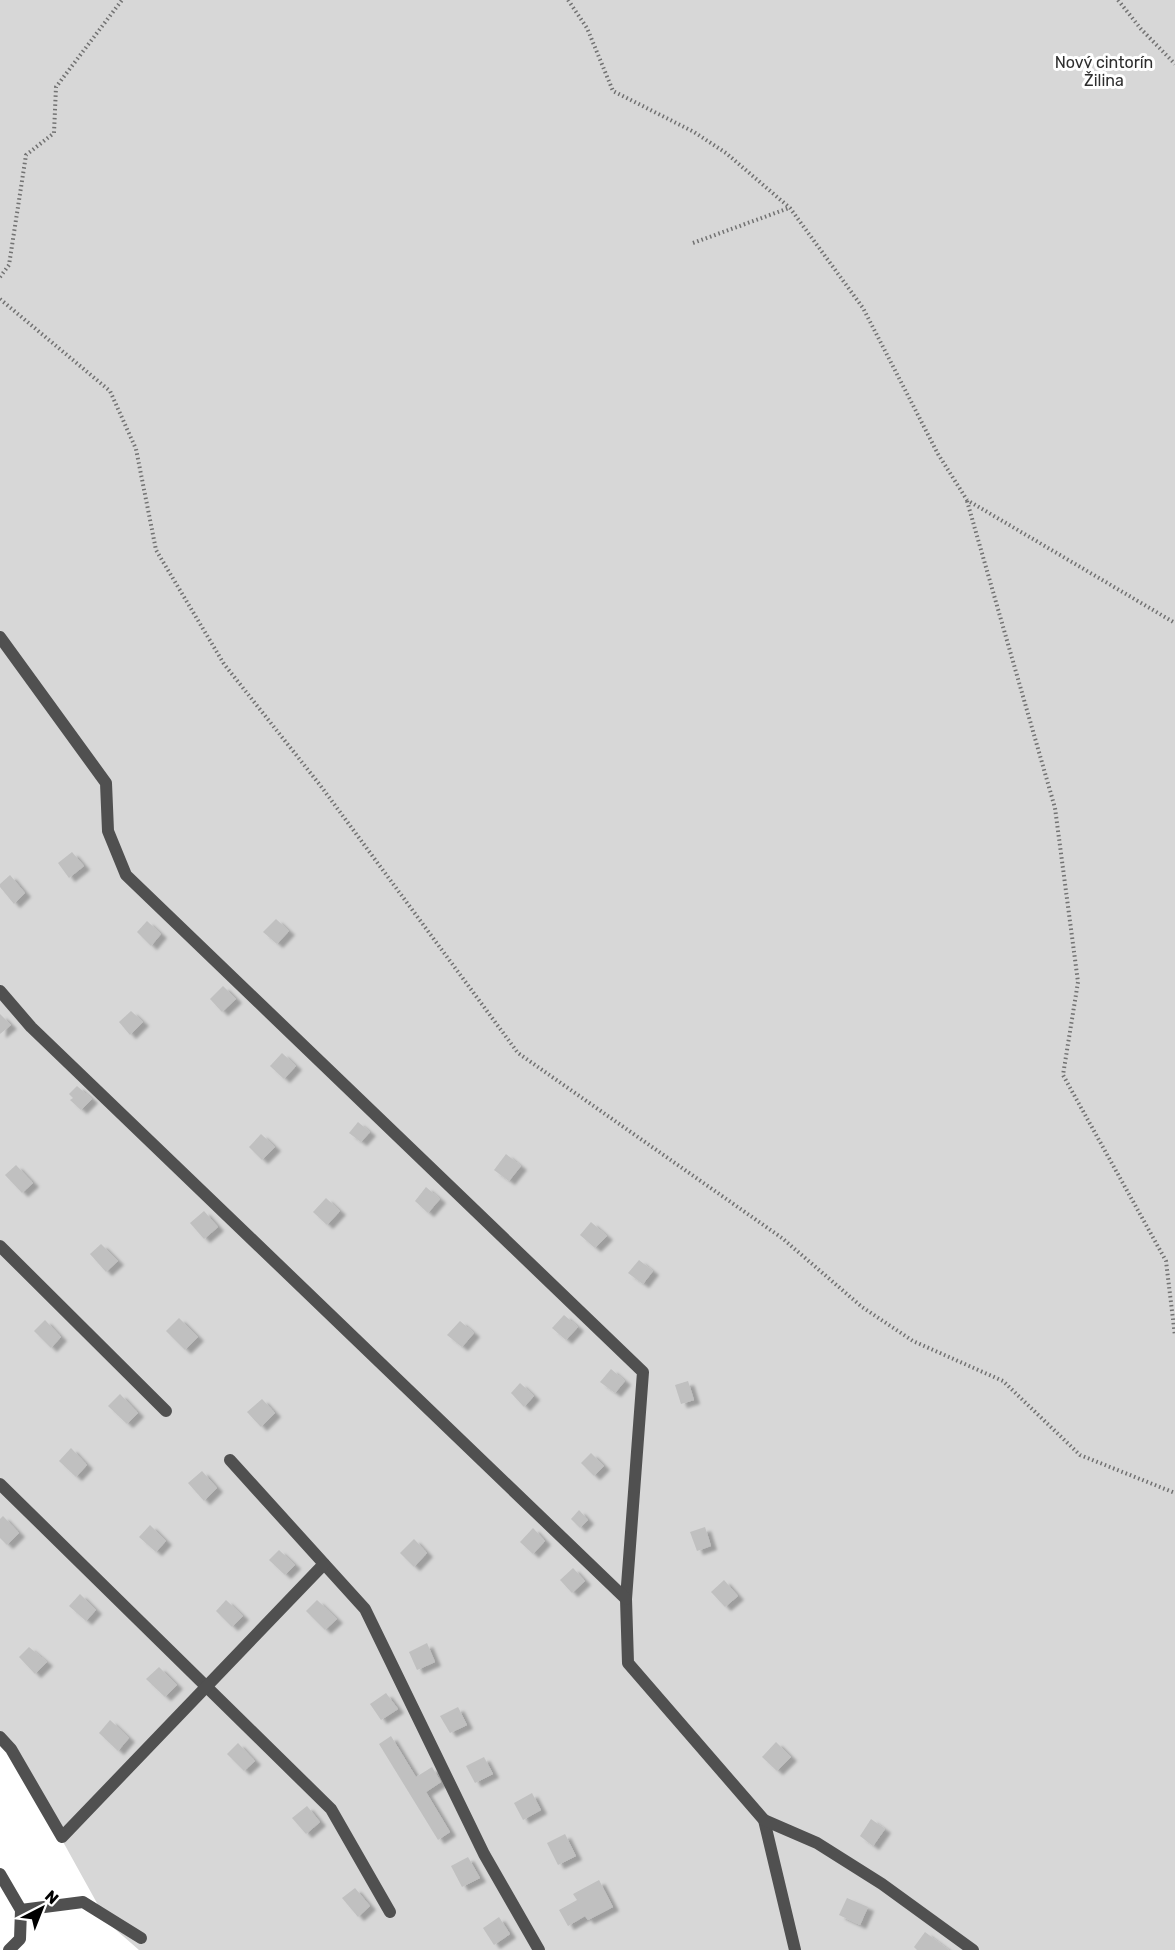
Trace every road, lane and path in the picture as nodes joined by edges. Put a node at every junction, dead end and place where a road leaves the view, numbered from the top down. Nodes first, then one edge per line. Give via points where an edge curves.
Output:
1 (122, 0) edge
2 (568, 0) edge
3 (1118, 0) edge
4 (1175, 64) edge
5 (790, 208) junction
6 (693, 243) dead end
7 (0, 277) edge
8 (0, 299) edge
9 (967, 500) junction
10 (1175, 623) edge
11 (0, 637) edge
12 (0, 992) edge
13 (0, 1246) edge
14 (1175, 1335) edge
15 (166, 1412) dead end
16 (230, 1460) dead end
17 (0, 1484) edge
18 (1175, 1493) edge
19 (324, 1564) junction
20 (626, 1599) junction
21 (206, 1687) junction
22 (0, 1737) edge
23 (765, 1820) junction
24 (0, 1874) edge
25 (21, 1910) junction
26 (390, 1912) dead end
27 (141, 1938) dead end
28 (9, 1950) edge
29 (539, 1950) edge
30 (795, 1950) edge
31 (973, 1950) edge

1 - 7 path via 56,87 54,134 26,156 9,265
2 - 5 path via 587,28 613,91 694,132 726,153
3 - 4 path
5 - 6 path
5 - 9 path via 863,308 938,454
8 - 18 path via 110,392 136,449 156,549 224,664 320,785 518,1053 782,1238 870,1313 913,1341 1003,1380 1080,1455
9 - 10 path
9 - 14 path via 1055,808 1078,982 1063,1076 1166,1261
11 - 20 lane via 106,783 108,831 126,876 643,1372
12 - 20 lane via 31,1027
13 - 15 lane
16 - 19 lane
17 - 21 lane
19 - 21 lane
19 - 29 lane via 365,1609 484,1854
20 - 23 lane via 628,1663
21 - 22 lane via 62,1838 11,1749
21 - 26 lane via 331,1809
23 - 30 lane
23 - 31 lane via 818,1843
24 - 25 lane
25 - 27 lane via 83,1902
25 - 28 lane via 20,1939

